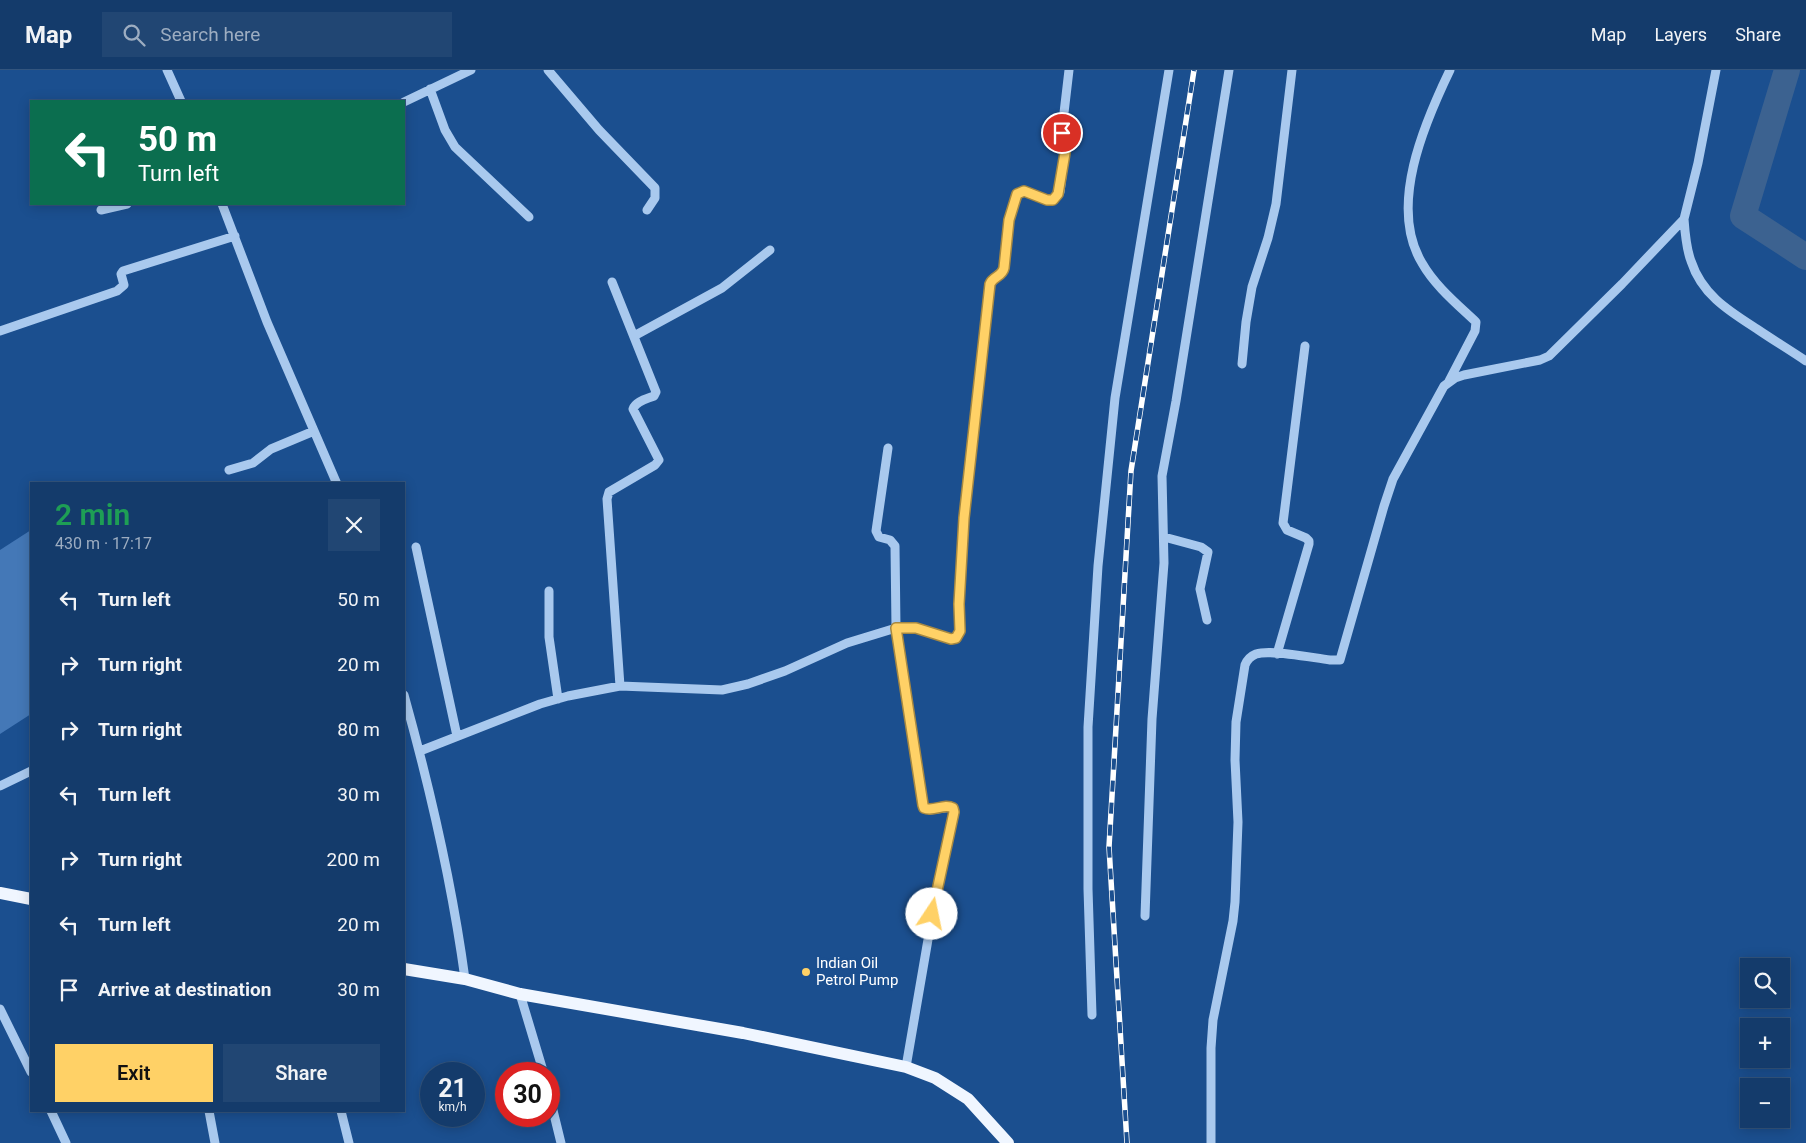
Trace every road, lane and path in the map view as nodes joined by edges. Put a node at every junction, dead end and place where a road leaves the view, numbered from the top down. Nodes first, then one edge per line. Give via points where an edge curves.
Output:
1 (167, 70) edge
2 (471, 70) edge
3 (548, 70) edge
4 (1069, 70) edge
5 (1169, 70) edge
6 (1229, 70) edge
7 (1292, 70) edge
8 (1450, 70) edge
9 (1716, 70) edge
10 (430, 89) junction
11 (181, 100) edge
12 (405, 102) edge
13 (123, 205) edge
14 (222, 205) edge
15 (101, 210) dead end
16 (647, 210) dead end
17 (529, 217) dead end
18 (1684, 219) junction
19 (235, 236) junction
20 (770, 250) dead end
21 (612, 282) dead end
22 (0, 332) edge
23 (634, 336) junction
24 (1305, 346) dead end
25 (1806, 361) edge
26 (1242, 364) dead end
27 (1449, 381) junction
28 (314, 431) junction
29 (888, 448) dead end
30 (230, 470) dead end
31 (336, 482) edge
32 (1164, 537) junction
33 (416, 547) dead end
34 (549, 591) dead end
35 (1207, 620) dead end
36 (896, 628) junction
37 (1277, 654) junction
38 (620, 686) junction
39 (405, 698) edge
40 (558, 699) junction
41 (457, 736) junction
42 (420, 751) junction
43 (30, 771) edge
44 (0, 786) edge
45 (0, 893) edge
46 (30, 899) edge
47 (1144, 916) dead end
48 (405, 969) edge
49 (465, 979) junction
50 (520, 994) junction
51 (0, 1009) edge
52 (1092, 1015) dead end
53 (540, 1062) edge
54 (906, 1067) junction
55 (30, 1070) edge
56 (51, 1112) edge
57 (209, 1112) edge
58 (341, 1112) edge
59 (557, 1127) edge
60 (66, 1143) edge
61 (215, 1143) edge
62 (349, 1143) edge
63 (561, 1143) edge
64 (1008, 1143) edge
65 (1211, 1143) edge

1 - 11 street
2 - 10 street
3 - 16 street via 622,156 651,182 656,198
4 - 36 street via 1062,130 1065,153 1060,192 1053,200 1024,191 1017,194 1009,220 1004,268 990,284 964,518 960,631 956,638 951,639 916,628
5 - 52 street via 1115,398 1098,566 1088,727
6 - 32 street via 1162,476
7 - 26 street via 1276,204 1252,287
8 - 27 street via 1432,107 1415,161 1408,221 1412,242 1426,270 1476,322 1475,331
9 - 18 street
10 - 12 street
10 - 17 street via 455,147
13 - 15 street
14 - 19 street
18 - 25 street via 1690,261 1710,295 1723,307
18 - 27 street via 1549,356
19 - 22 street via 126,269 121,274 124,285 117,291
19 - 28 street via 267,322
20 - 23 street via 722,288
21 - 23 street
23 - 38 street via 656,394 634,405 633,412 659,460 609,492 607,499
24 - 37 street via 1283,523 1287,530 1306,538 1309,544
27 - 37 street via 1393,479 1340,660
28 - 30 street via 271,449 253,463
28 - 31 street
29 - 36 street via 876,531 879,537 890,540 894,546
32 - 35 street via 1208,552 1200,589
32 - 47 street
33 - 41 street
34 - 40 street via 549,637
36 - 38 street via 847,643 779,674 722,690
36 - 54 street via 923,805 930,810 951,807 954,816 935,899
37 - 65 street via 1256,654 1247,661 1237,713 1235,902 1213,1020
38 - 40 street
39 - 42 street
40 - 41 street
41 - 42 street
42 - 49 street via 454,903
43 - 44 street
45 - 46 main road
48 - 49 main road
49 - 50 main road
50 - 53 street
50 - 54 main road via 743,1033
51 - 55 street
54 - 64 main road via 935,1078 968,1099
56 - 60 street
57 - 61 street
58 - 62 street
59 - 63 street

